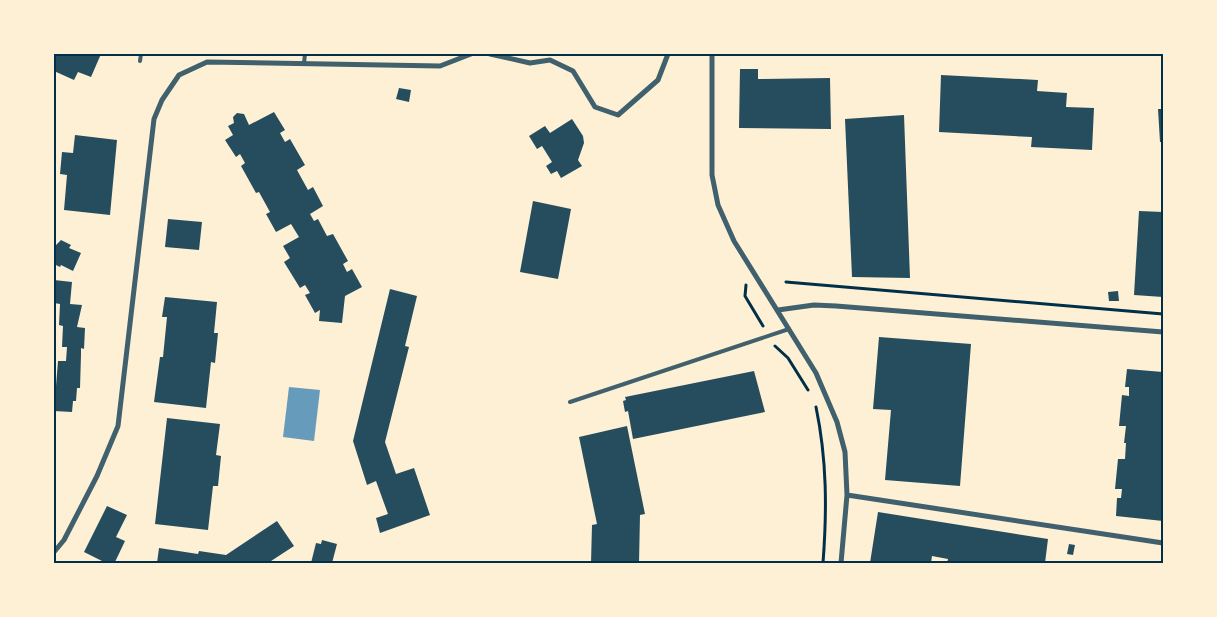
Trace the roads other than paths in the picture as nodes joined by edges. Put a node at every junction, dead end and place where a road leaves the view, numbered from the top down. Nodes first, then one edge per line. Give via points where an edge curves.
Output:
1 (141, 54) edge
2 (305, 54) edge
3 (471, 54) edge
4 (490, 54) edge
5 (668, 54) edge
6 (712, 54) edge
7 (140, 61) dead end
8 (304, 63) junction
9 (778, 310) junction
10 (789, 328) junction
11 (1163, 332) edge
12 (570, 402) dead end
13 (847, 495) junction
14 (1163, 543) edge
15 (54, 552) edge
16 (841, 563) edge

1 - 7 lane
2 - 8 lane
3 - 8 street via 440,66
4 - 5 street via 530,63 550,60 573,71 595,107 618,115 658,80
6 - 9 street via 712,175 718,204 734,241
8 - 15 street via 206,62 179,75 162,100 154,119 118,426 97,476 64,540
9 - 10 street
9 - 11 street via 814,305 836,306
10 - 12 lane
10 - 13 street via 816,373 837,422 845,452
13 - 14 street
13 - 16 street

